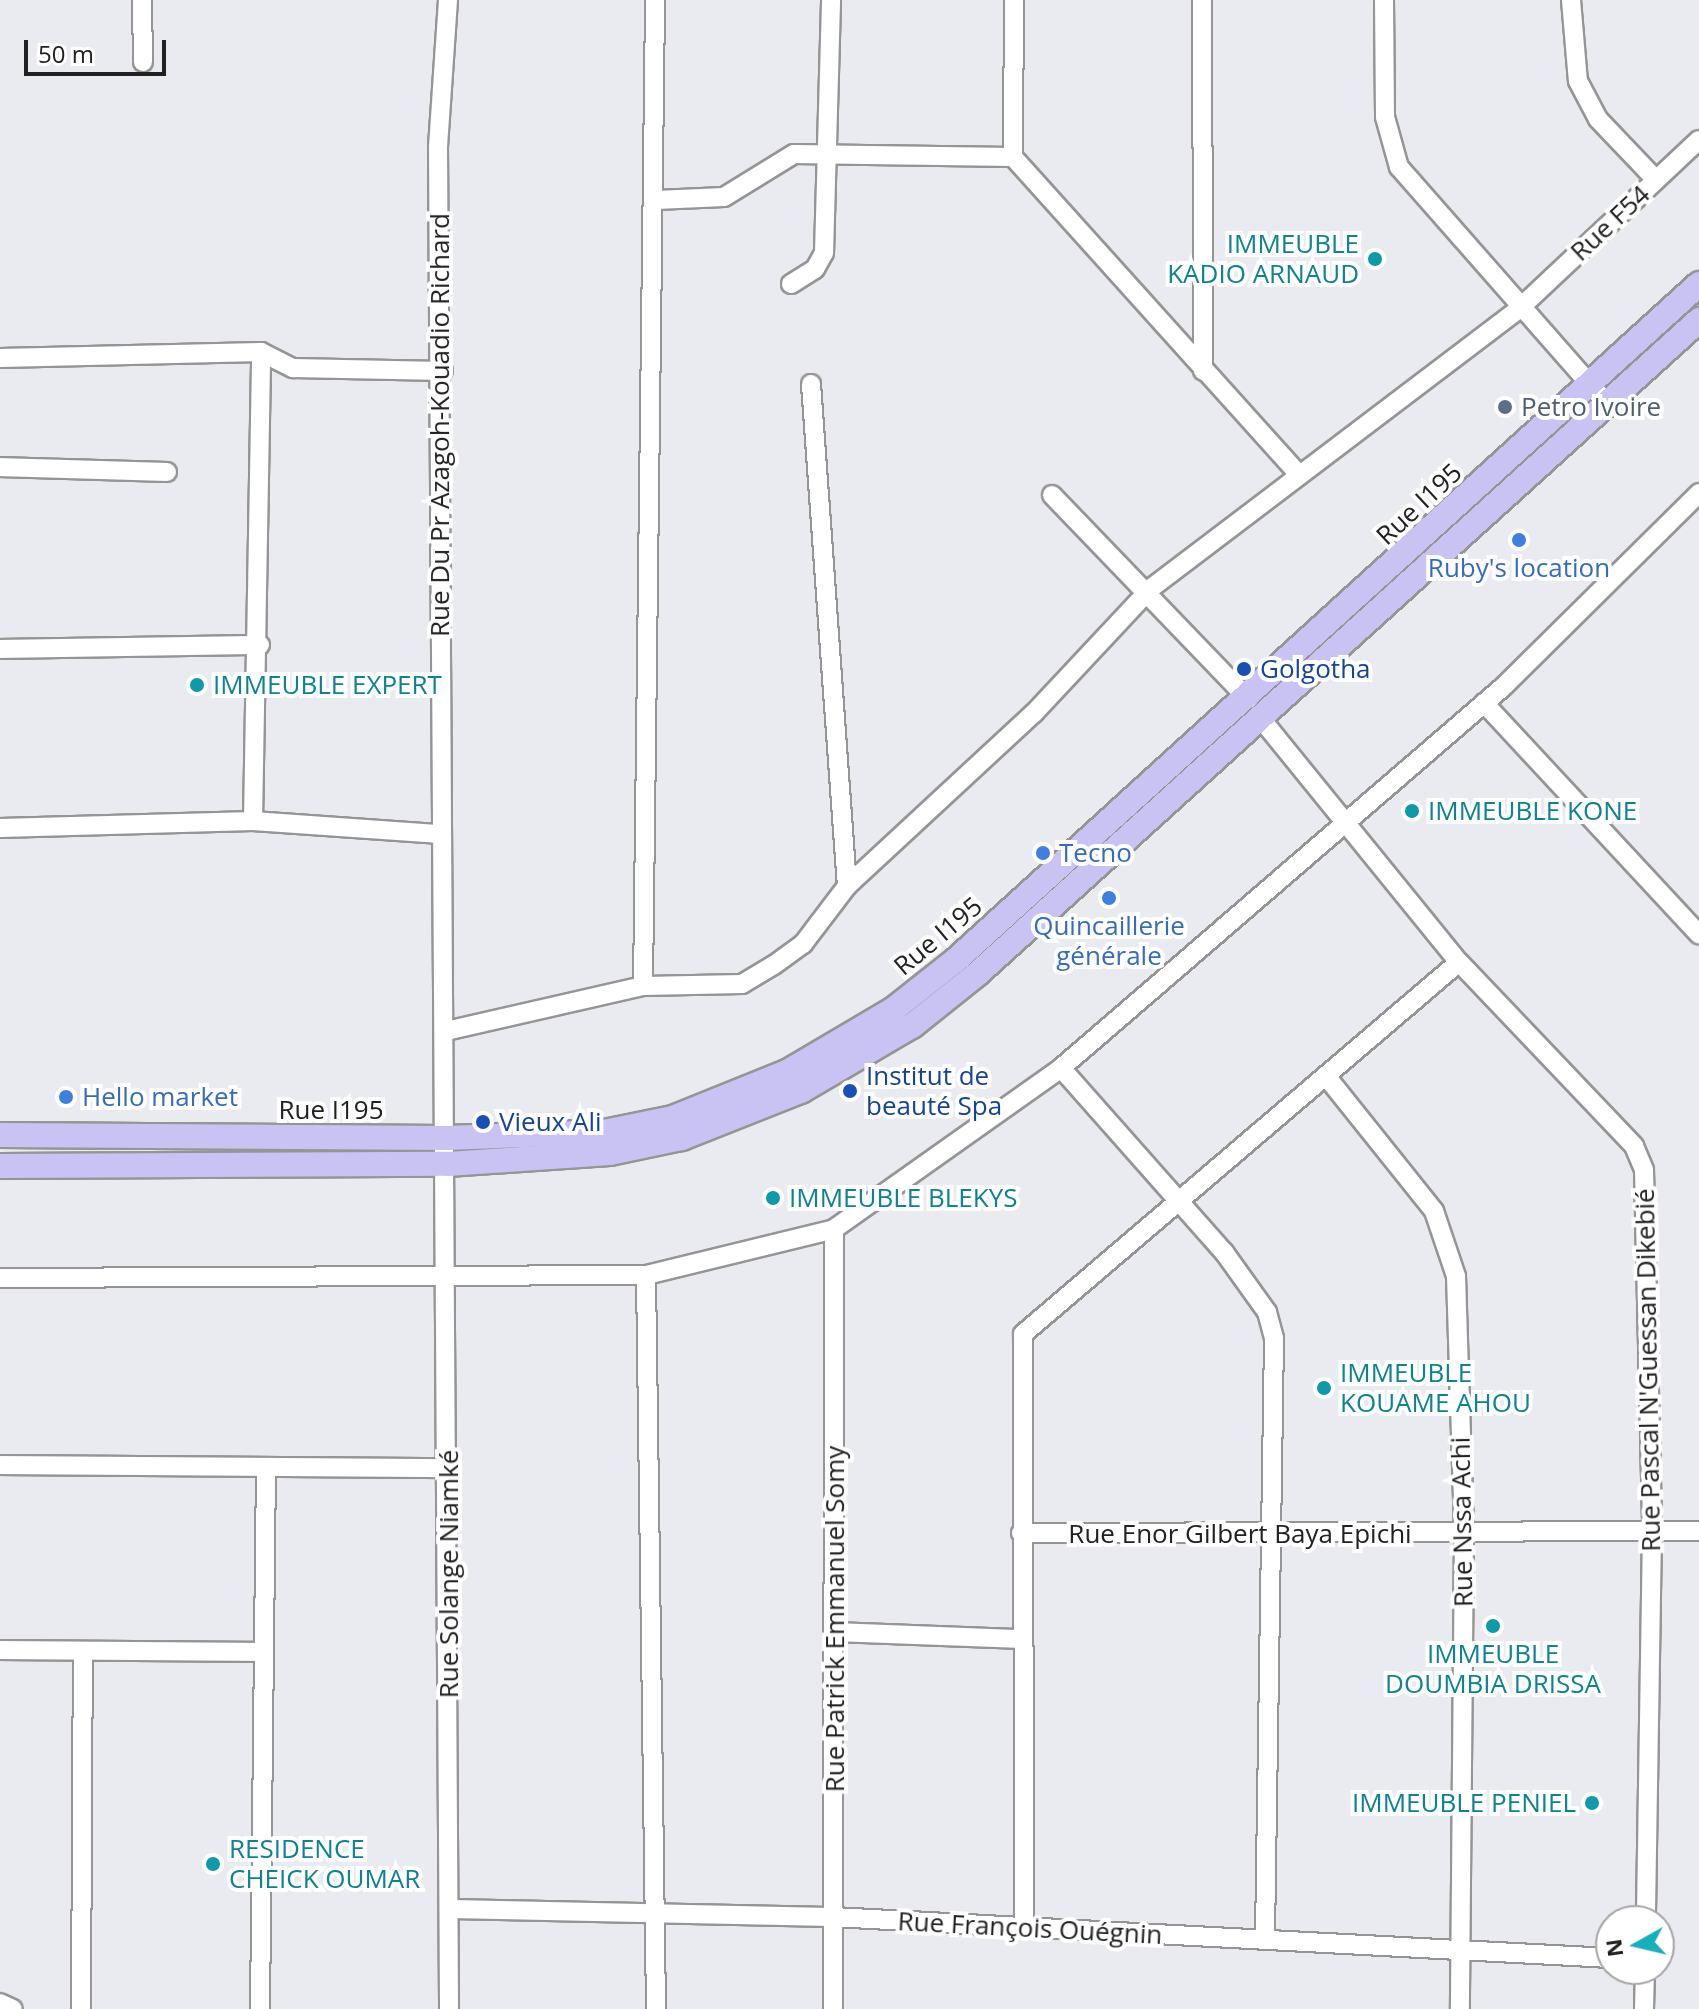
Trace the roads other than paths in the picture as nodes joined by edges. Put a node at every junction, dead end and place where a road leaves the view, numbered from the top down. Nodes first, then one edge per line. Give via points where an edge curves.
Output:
1 (142, 0) edge
2 (448, 0) edge
3 (655, 0) edge
4 (831, 0) edge
5 (1014, 0) edge
6 (1202, 0) edge
7 (1384, 0) edge
8 (1571, 0) edge
9 (143, 62) dead end
10 (1699, 140) edge
11 (832, 153) junction
12 (1013, 157) junction
13 (1656, 180) junction
14 (656, 200) junction
15 (791, 284) dead end
16 (1699, 284) edge
17 (1521, 307) junction
18 (1699, 320) edge
19 (261, 352) junction
20 (0, 358) edge
21 (443, 371) junction
22 (1203, 371) junction
23 (811, 384) dead end
24 (1588, 385) junction
25 (1607, 404) junction
26 (0, 467) edge
27 (167, 472) dead end
28 (1298, 473) junction
29 (1699, 493) edge
30 (1052, 495) dead end
31 (1150, 589) junction
32 (260, 645) junction
33 (0, 649) edge
34 (1248, 699) junction
35 (1484, 703) junction
36 (1262, 720) junction
37 (253, 821) junction
38 (1346, 822) junction
39 (0, 828) edge
40 (441, 834) junction
41 (847, 886) junction
42 (1699, 934) edge
43 (1459, 962) junction
44 (643, 986) junction
45 (446, 1031) junction
46 (1061, 1068) junction
47 (1326, 1076) junction
48 (0, 1135) edge
49 (447, 1138) junction
50 (448, 1164) junction
51 (0, 1166) edge
52 (1178, 1201) junction
53 (834, 1229) junction
54 (646, 1275) junction
55 (0, 1278) edge
56 (448, 1278) junction
57 (0, 1465) edge
58 (266, 1467) junction
59 (450, 1468) junction
60 (1652, 1531) junction
61 (1699, 1531) edge
62 (1021, 1533) junction
63 (1272, 1533) junction
64 (1464, 1536) junction
65 (837, 1632) junction
66 (1020, 1639) junction
67 (0, 1650) edge
68 (83, 1651) junction
69 (262, 1652) junction
70 (1646, 1905) edge
71 (449, 1909) junction
72 (656, 1916) junction
73 (833, 1917) junction
74 (1024, 1928) junction
75 (1265, 1940) junction
76 (1460, 1953) junction
77 (1595, 1957) edge
78 (1645, 1985) edge
79 (0, 2003) edge
80 (13, 2009) edge
81 (81, 2009) edge
82 (260, 2009) edge
83 (449, 2009) edge
84 (656, 2009) edge
85 (833, 2009) edge
86 (1460, 2009) edge
87 (1644, 2009) edge

1 - 9 street
2 - 21 street, Rue Du Pr Azagoh-Kouadio Richard via 438,147
3 - 14 street
4 - 11 street
5 - 12 street
6 - 22 street
7 - 17 street via 1385,117 1399,167
8 - 13 street via 1578,81 1598,119
10 - 13 street, Rue F54
11 - 12 street
11 - 14 street via 779,158 724,197
11 - 15 street via 824,253 815,269
12 - 22 street
13 - 17 street, Rue F54
14 - 44 street
16 - 24 main road, Rue I195
17 - 24 street
17 - 28 street, Rue F54
18 - 25 main road, Rue I195
19 - 20 street
19 - 21 street via 293,368
19 - 32 street
21 - 40 street, Rue Du Pr Azagoh-Kouadio Richard
22 - 28 street
23 - 41 street
24 - 25 street
24 - 34 main road, Rue I195
25 - 36 main road, Rue I195
26 - 27 street
28 - 31 street, Rue F54
29 - 35 street
30 - 31 street
31 - 34 street
31 - 41 street, Rue F54 via 1034,713
32 - 33 street
32 - 37 street
34 - 49 main road, Rue I195 via 957,959 836,1048 673,1118 604,1132
35 - 38 street
35 - 42 street
36 - 38 street, Rue Pascal N'Guessan Dikebié
36 - 50 main road, Rue I195 via 976,975 851,1066 749,1116 682,1138 610,1153
37 - 39 street
37 - 40 street
38 - 43 street, Rue Pascal N'Guessan Dikebié
38 - 46 street
40 - 45 street, Rue Du Pr Azagoh-Kouadio Richard
41 - 44 street, Rue F54 via 803,944 742,984
43 - 47 street
43 - 60 street, Rue Pascal N'Guessan Dikebié via 1634,1146 1644,1170
44 - 45 street, Rue F54
45 - 49 street, Rue Du Pr Azagoh-Kouadio Richard
46 - 52 street
46 - 53 street
47 - 52 street
47 - 64 street, Rue Nssa Achi via 1434,1211 1446,1240 1456,1276
48 - 49 main road, Rue I195
49 - 50 street, Rue Solange Niamké
50 - 51 main road, Rue I195
50 - 56 street, Rue Solange Niamké
52 - 62 street via 1023,1334
52 - 63 street via 1267,1312 1274,1338
53 - 54 street
53 - 65 street, Rue Patrick Emmanuel Somy
54 - 56 street
54 - 72 street
55 - 56 street
56 - 59 street, Rue Solange Niamké
57 - 58 street
58 - 59 street
58 - 69 street
59 - 71 street, Rue Solange Niamké
60 - 61 street, Rue Enor Gilbert Baya Epichi
60 - 64 street, Rue Enor Gilbert Baya Epichi
60 - 70 street, Rue Pascal N'Guessan Dikebié
62 - 63 street, Rue Enor Gilbert Baya Epichi
62 - 66 street
63 - 64 street, Rue Enor Gilbert Baya Epichi
63 - 75 street
64 - 76 street, Rue Nssa Achi
65 - 66 street
65 - 73 street, Rue Patrick Emmanuel Somy
66 - 74 street
67 - 68 street
68 - 69 street
68 - 81 street
69 - 82 street
71 - 72 street, Rue François Ouégnin
71 - 83 street, Rue Solange Niamké
72 - 73 street, Rue François Ouégnin
72 - 84 street
73 - 74 street, Rue François Ouégnin
73 - 85 street, Rue Patrick Emmanuel Somy
74 - 75 street, Rue François Ouégnin
75 - 76 street, Rue François Ouégnin
76 - 77 street, Rue François Ouégnin
76 - 86 street, Rue Nssa Achi
78 - 87 street
79 - 80 street

